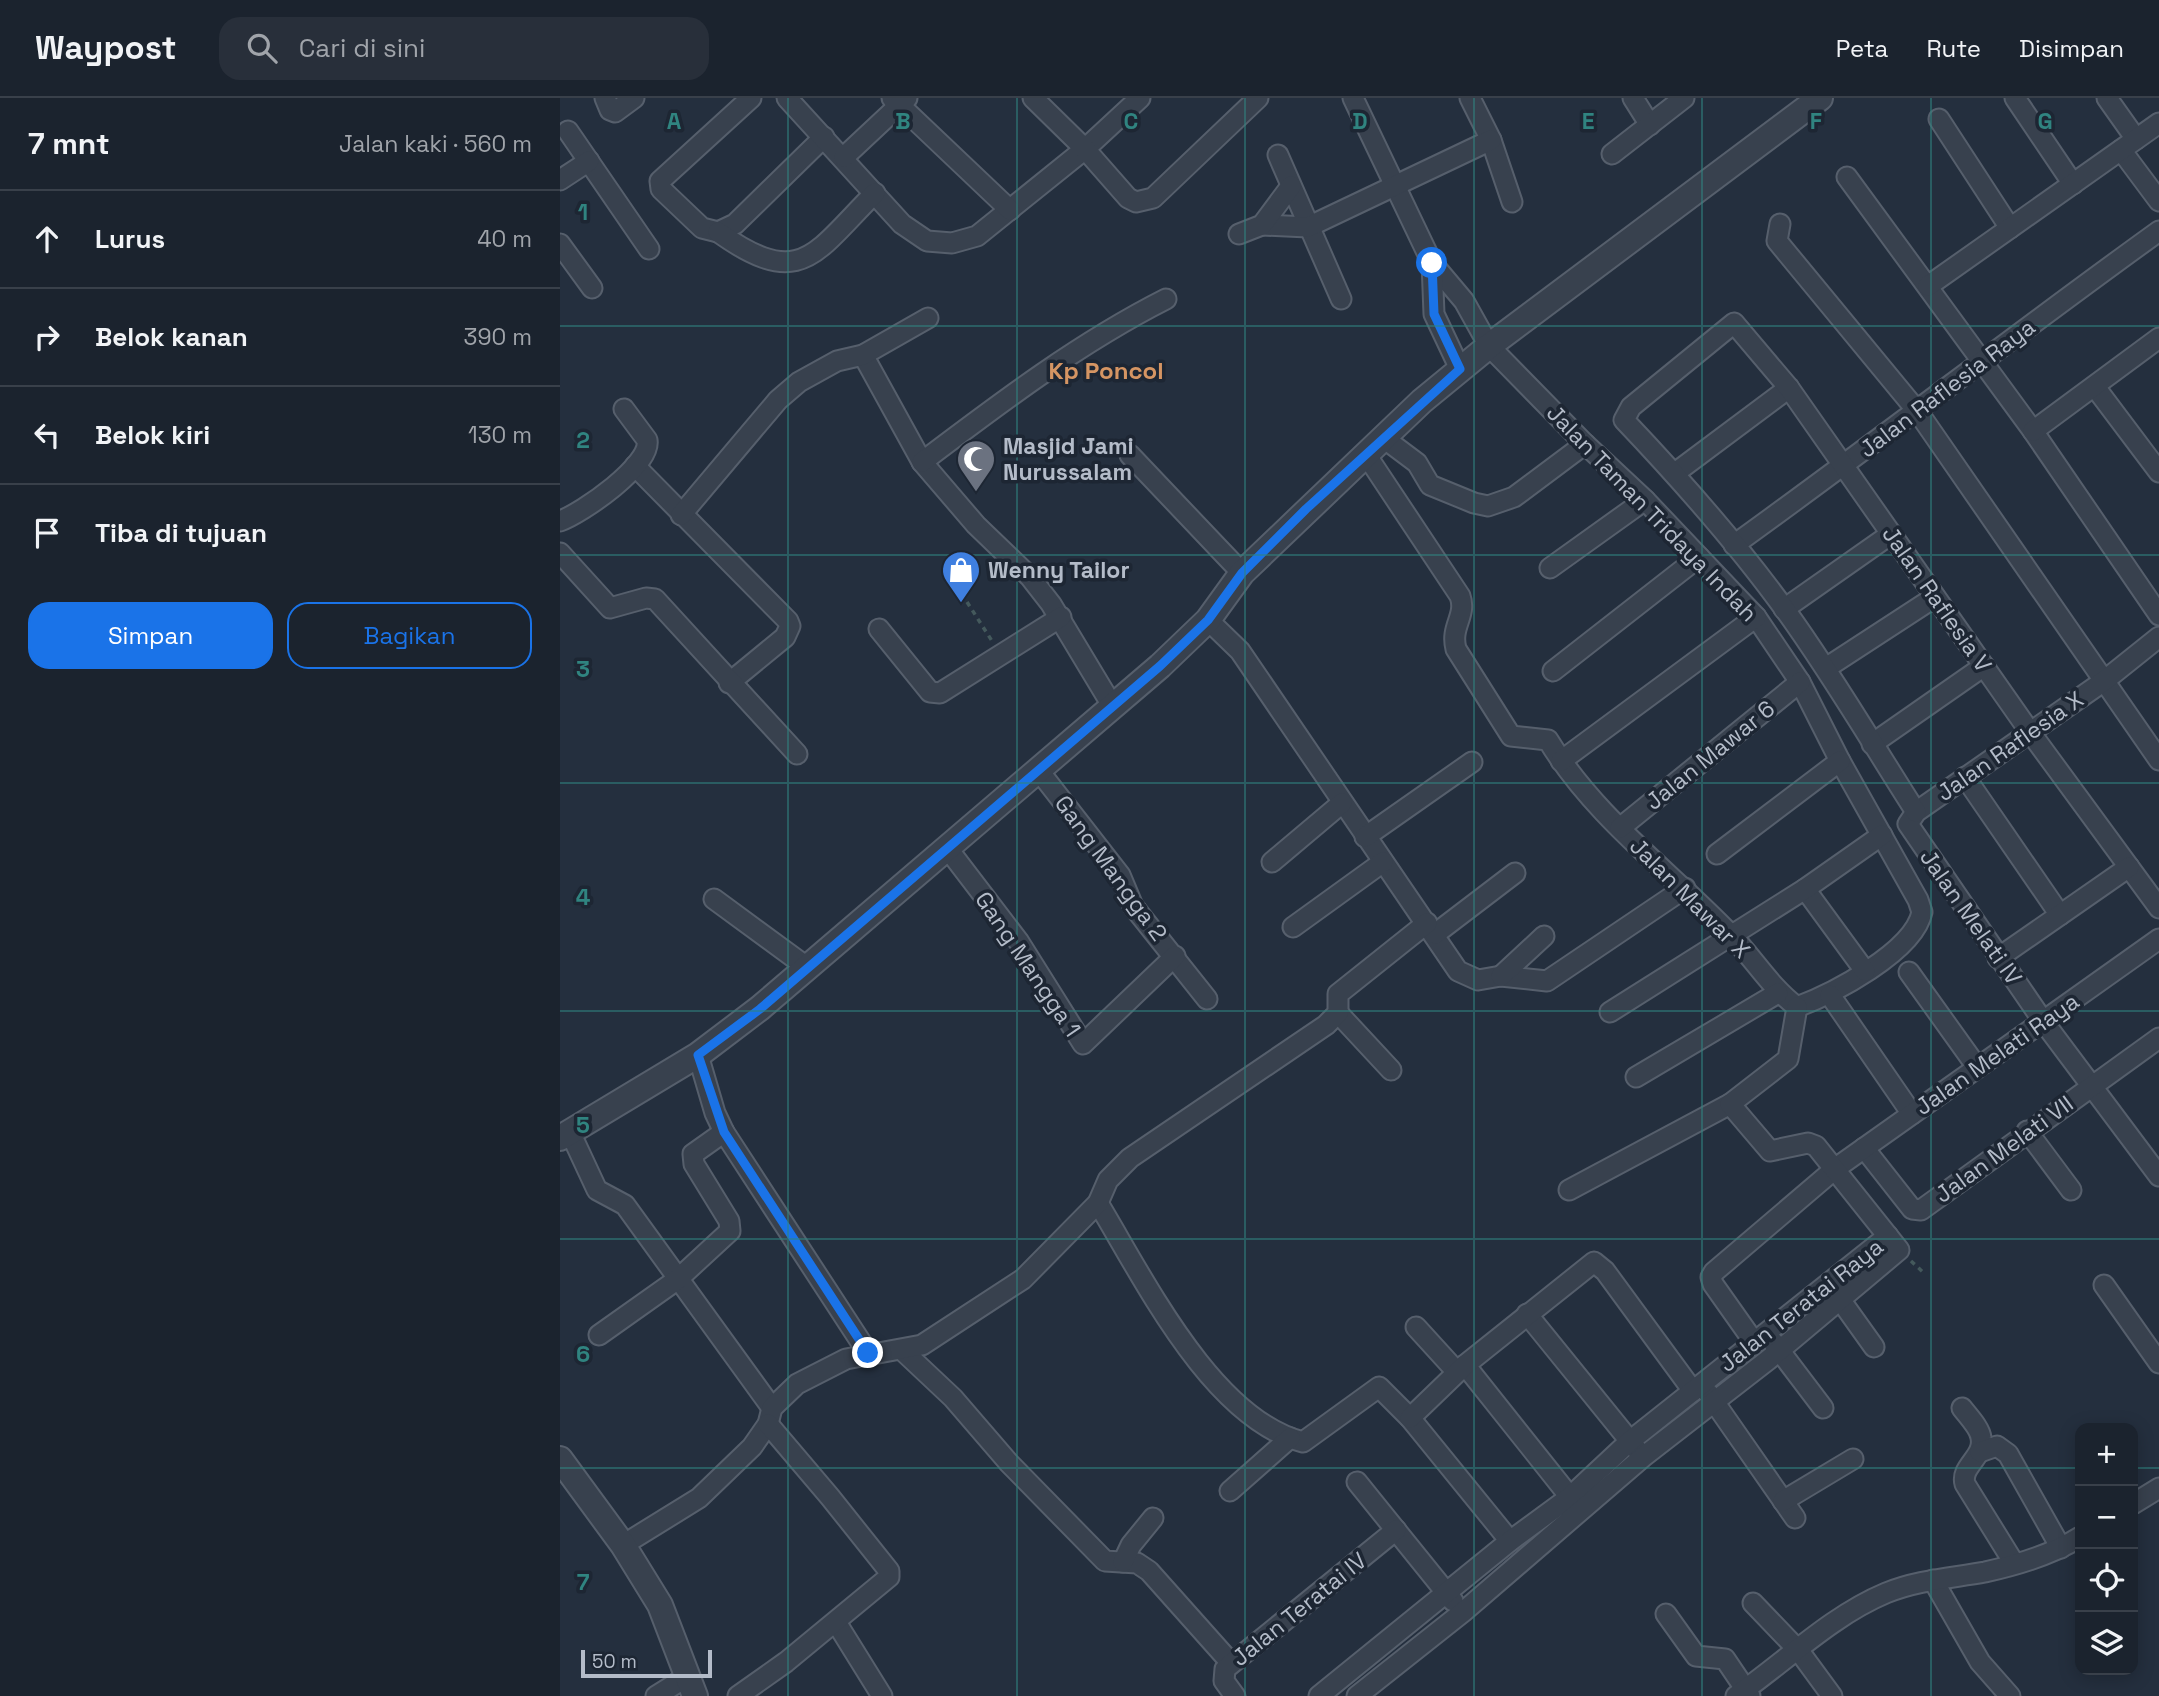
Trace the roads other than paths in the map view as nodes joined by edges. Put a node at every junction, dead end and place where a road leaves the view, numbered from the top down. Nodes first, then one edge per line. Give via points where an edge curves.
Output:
1 (605, 98) edge
2 (634, 98) edge
3 (751, 98) edge
4 (787, 98) edge
5 (1032, 98) edge
6 (1140, 98) edge
7 (1353, 98) edge
8 (1470, 98) edge
9 (1633, 98) edge
10 (1684, 98) edge
11 (1821, 98) edge
12 (2015, 98) edge
13 (2107, 98) edge
14 (899, 101) edge
15 (1248, 102) edge
16 (1939, 119) dead end
17 (2159, 123) edge
18 (1650, 125) junction
19 (568, 131) dead end
20 (824, 137) junction
21 (1490, 140) junction
22 (2129, 144) junction
23 (1085, 149) junction
24 (1612, 154) dead end
25 (1278, 155) dead end
26 (844, 157) junction
27 (589, 161) junction
28 (1847, 177) dead end
29 (560, 180) edge
30 (2073, 184) junction
31 (1291, 186) junction
32 (1394, 186) junction
33 (875, 193) junction
34 (2159, 201) edge
35 (1512, 202) dead end
36 (1010, 210) junction
37 (1780, 224) dead end
38 (1262, 225) junction
39 (1308, 227) junction
40 (2010, 228) junction
41 (2159, 231) edge
42 (718, 232) junction
43 (1238, 234) dead end
44 (560, 244) edge
45 (649, 249) dead end
46 (1432, 263) junction
47 (1928, 286) junction
48 (592, 288) dead end
49 (1166, 299) dead end
50 (1341, 299) dead end
51 (928, 318) dead end
52 (2159, 338) edge
53 (1489, 346) junction
54 (863, 355) junction
55 (1980, 360) junction
56 (1460, 369) junction
57 (1789, 387) junction
58 (2095, 387) junction
59 (624, 409) dead end
60 (1918, 412) junction
61 (2033, 431) junction
62 (1585, 444) junction
63 (1376, 448) junction
64 (1130, 455) dead end
65 (922, 462) junction
66 (635, 466) junction
67 (1844, 466) junction
68 (2159, 472) edge
69 (1675, 473) junction
70 (1645, 500) junction
71 (681, 515) junction
72 (560, 521) edge
73 (1891, 534) junction
74 (1734, 545) junction
75 (560, 553) edge
76 (1699, 557) junction
77 (1550, 568) dead end
78 (1242, 573) junction
79 (1935, 597) junction
80 (1784, 609) junction
81 (2159, 615) edge
82 (1061, 617) junction
83 (1756, 617) junction
84 (1208, 620) junction
85 (879, 629) dead end
86 (2159, 637) edge
87 (1984, 666) junction
88 (1826, 668) junction
89 (1553, 671) dead end
90 (2104, 681) junction
91 (1800, 682) junction
92 (729, 683) junction
93 (1113, 707) junction
94 (2030, 732) junction
95 (1872, 744) junction
96 (797, 754) dead end
97 (2159, 760) edge
98 (1561, 761) junction
99 (1840, 761) junction
100 (1472, 762) dead end
101 (1039, 771) junction
102 (1965, 777) junction
103 (1342, 803) junction
104 (1916, 812) junction
105 (1620, 828) junction
106 (1882, 835) junction
107 (1365, 837) junction
108 (948, 849) junction
109 (1717, 854) dead end
110 (1272, 862) dead end
111 (1384, 862) junction
112 (2129, 867) junction
113 (1515, 873) dead end
114 (1685, 888) junction
115 (1805, 888) junction
116 (714, 899) dead end
117 (2159, 908) edge
118 (2060, 915) junction
119 (1293, 927) dead end
120 (1431, 928) junction
121 (1732, 935) junction
122 (1544, 936) dead end
123 (2159, 939) edge
124 (1175, 956) junction
125 (1998, 958) junction
126 (808, 968) junction
127 (1865, 971) junction
128 (1909, 972) dead end
129 (1502, 976) junction
130 (1778, 993) junction
131 (1830, 995) junction
132 (1207, 999) dead end
133 (1797, 1007) junction
134 (1610, 1012) dead end
135 (1338, 1013) junction
136 (2043, 1021) junction
137 (2157, 1043) edge
138 (698, 1055) junction
139 (1977, 1067) junction
140 (1391, 1070) dead end
141 (1636, 1077) dead end
142 (2093, 1084) junction
143 (1730, 1104) junction
144 (1912, 1114) junction
145 (2027, 1131) junction
146 (724, 1132) junction
147 (565, 1135) edge
148 (1864, 1148) junction
149 (1836, 1168) junction
150 (2159, 1176) edge
151 (1569, 1190) dead end
152 (2071, 1190) dead end
153 (1098, 1203) junction
154 (1888, 1236) junction
155 (678, 1279) junction
156 (1828, 1283) junction
157 (2104, 1285) dead end
158 (1840, 1301) junction
159 (1527, 1314) junction
160 (1416, 1327) dead end
161 (599, 1335) dead end
162 (1760, 1337) junction
163 (1874, 1347) dead end
164 (902, 1350) junction
165 (1779, 1351) junction
166 (868, 1353) junction
167 (2159, 1363) edge
168 (1461, 1368) junction
169 (1698, 1387) junction
170 (1714, 1403) junction
171 (1824, 1408) dead end
172 (1962, 1408) dead end
173 (770, 1416) junction
174 (1410, 1418) junction
175 (1290, 1438) junction
176 (1630, 1441) junction
177 (1980, 1452) junction
178 (1643, 1457) junction
179 (560, 1459) edge
180 (1853, 1459) dead end
181 (1357, 1482) dead end
182 (2159, 1488) edge
183 (1230, 1491) dead end
184 (2138, 1501) edge
185 (1783, 1502) junction
186 (1575, 1504) junction
187 (1153, 1518) dead end
188 (1795, 1518) dead end
189 (1396, 1530) junction
190 (2075, 1539) edge
191 (1510, 1541) junction
192 (623, 1545) junction
193 (2061, 1548) junction
194 (1123, 1562) junction
195 (2014, 1563) junction
196 (1933, 1580) junction
197 (1447, 1593) junction
198 (1754, 1603) dead end
199 (1463, 1612) junction
200 (1666, 1614) dead end
201 (836, 1622) junction
202 (1799, 1651) junction
203 (1231, 1664) junction
204 (692, 1686) edge
205 (1744, 1694) edge
206 (656, 1696) edge
207 (738, 1696) edge
208 (882, 1696) edge
209 (1235, 1696) edge
210 (1319, 1696) edge
211 (1357, 1696) edge
212 (1832, 1696) edge
213 (2010, 1696) edge

1 - 2 street via 615,112
3 - 42 street via 660,181 661,190 702,228
4 - 20 street
5 - 23 street
6 - 23 street
7 - 32 street
8 - 21 street
9 - 18 street
10 - 18 street
11 - 53 street
12 - 30 street
13 - 22 street
14 - 26 street
14 - 36 street
15 - 23 street via 1145,202 1128,198
16 - 40 street
17 - 22 street
18 - 24 street
19 - 27 street
20 - 26 street
20 - 42 street via 735,224
21 - 32 street
21 - 35 street
22 - 30 street
22 - 34 street
23 - 36 street
25 - 31 street
26 - 33 street
27 - 29 street
27 - 45 street
28 - 47 street
30 - 40 street
31 - 38 street
31 - 39 street
32 - 39 street
32 - 46 street
33 - 36 street via 916,236 938,243 977,236
33 - 42 street via 818,249 798,262 755,255
37 - 60 street via 1777,241
38 - 39 street
38 - 43 street
39 - 50 street
40 - 47 street
41 - 55 street, Jalan Raflesia Raya
44 - 48 street
46 - 53 street, Jalan Taman Tridaya Indah via 1464,301
46 - 56 street via 1434,314
47 - 55 street
49 - 65 street via 1011,394
51 - 54 street
52 - 58 street
53 - 56 street
53 - 62 street, Jalan Taman Tridaya Indah
54 - 65 street
54 - 71 street via 837,361 778,400
55 - 60 street, Jalan Raflesia Raya
55 - 61 street
56 - 63 street
57 - 67 street, Jalan Raflesia V
57 - 69 street
57 - 69 street, Jalan Raflesia V via 1736,323 1623,416
58 - 61 street
58 - 68 street
59 - 66 street via 649,445
60 - 67 street, Jalan Raflesia Raya
60 - 90 street
61 - 81 street
62 - 63 street via 1514,497 1488,506 1430,485 1417,463
62 - 70 street, Jalan Taman Tridaya Indah
63 - 78 street
63 - 98 street, Jalan Mawar X via 1460,596 1463,612 1452,635 1470,673 1511,736 1549,740
64 - 78 street
65 - 82 street via 976,525 1030,577
66 - 71 street
66 - 72 street via 592,506
67 - 73 street, Jalan Raflesia V
67 - 74 street, Jalan Raflesia Raya
69 - 74 street
70 - 76 street, Jalan Taman Tridaya Indah
70 - 77 street
71 - 92 street via 790,626 785,637
73 - 79 street, Jalan Raflesia V
73 - 80 street
74 - 80 street
75 - 92 street via 610,608 655,599
76 - 83 street, Jalan Taman Tridaya Indah
76 - 89 street
78 - 84 street
79 - 87 street, Jalan Raflesia V
79 - 88 street
80 - 88 street
82 - 85 street via 940,693 930,692
82 - 93 street
83 - 91 street, Jalan Taman Tridaya Indah
83 - 98 street
84 - 93 street
84 - 103 street via 1240,651
86 - 90 street, Jalan Raflesia X
87 - 94 street, Jalan Raflesia V
87 - 95 street
88 - 95 street
90 - 94 street, Jalan Raflesia X
90 - 97 street
91 - 99 street, Jalan Taman Tridaya Indah
91 - 105 street, Jalan Mawar 6
92 - 96 street
93 - 101 street
94 - 102 street, Jalan Raflesia X
94 - 112 street, Jalan Raflesia V
95 - 104 street
98 - 105 street, Jalan Mawar X
99 - 106 street, Jalan Taman Tridaya Indah
99 - 109 street
100 - 107 street
101 - 108 street
101 - 124 street, Gang Mangga 2 via 1119,874 1133,906
102 - 104 street, Jalan Raflesia X
102 - 118 street
103 - 107 street
103 - 110 street
104 - 125 street, Jalan Melati IV via 1909,828
105 - 114 street, Jalan Mawar X
106 - 115 street
106 - 127 street, Jalan Taman Tridaya Indah via 1922,912 1912,933
107 - 111 street
108 - 124 street, Gang Mangga 1 via 1019,942 1083,1044
108 - 126 street
111 - 119 street
111 - 120 street
112 - 117 street, Jalan Raflesia V
112 - 118 street
113 - 120 street
114 - 121 street, Jalan Mawar X
114 - 129 street via 1547,981
115 - 121 street
115 - 127 street
116 - 126 street
118 - 125 street
120 - 129 street via 1458,971 1478,980
120 - 135 street via 1338,993
121 - 130 street, Jalan Mawar X
121 - 134 street
122 - 129 street
123 - 136 street, Jalan Melati Raya
124 - 132 street, Gang Mangga 2
125 - 136 street, Jalan Melati IV
126 - 138 street
127 - 131 street, Jalan Taman Tridaya Indah
128 - 139 street
130 - 133 street, Jalan Mawar X
130 - 141 street
131 - 133 street
131 - 144 street
133 - 143 street via 1788,1059
135 - 140 street
135 - 153 street via 1130,1158 1108,1180
136 - 139 street, Jalan Melati Raya
136 - 142 street, Jalan Melati IV
137 - 142 street, Jalan Melati VII
138 - 146 street
138 - 147 street
139 - 144 street, Jalan Melati Raya
142 - 145 street, Jalan Melati VII
142 - 150 street, Jalan Melati IV
143 - 149 street via 1770,1151 1812,1144
143 - 151 street
144 - 148 street, Jalan Melati Raya
145 - 148 street, Jalan Melati VII via 1919,1211 1910,1207
145 - 152 street
146 - 155 street via 693,1154 730,1231
146 - 166 street
147 - 155 street via 597,1190 625,1205
148 - 149 street, Jalan Melati Raya
149 - 154 street
149 - 162 street, Jalan Melati Raya via 1712,1275 1713,1284
153 - 164 street via 1023,1279 922,1345
153 - 175 street via 1215,1385 1232,1403
154 - 156 street, Jalan Teratai Raya
154 - 158 street, Jalan Teratai Raya via 1899,1250
155 - 161 street
155 - 173 street
156 - 158 street
156 - 162 street, Jalan Teratai Raya
157 - 167 street
158 - 163 street
158 - 165 street, Jalan Teratai Raya
159 - 168 street
159 - 169 street via 1594,1262
159 - 176 street
160 - 168 street
162 - 165 street
162 - 169 street, Jalan Teratai Raya
164 - 166 street
164 - 194 street via 1105,1561
165 - 170 street, Jalan Teratai Raya
165 - 171 street
166 - 173 street via 797,1384
168 - 174 street
168 - 186 street
169 - 170 street
169 - 176 street, Jalan Teratai Raya
170 - 178 street, Jalan Teratai Raya
170 - 185 street
172 - 177 street via 1981,1437
173 - 192 street via 751,1447 699,1498
173 - 201 street via 888,1572 886,1582
174 - 175 street via 1377,1387 1307,1441
174 - 191 street
175 - 183 street
176 - 178 street
176 - 186 street, Jalan Teratai Raya
177 - 193 street via 1997,1446 2008,1454
177 - 195 street via 1965,1472 1965,1484
178 - 186 street, Jalan Teratai Raya
179 - 192 street
180 - 185 street
181 - 189 street
182 - 184 street
185 - 188 street
186 - 191 street, Jalan Teratai Raya
186 - 199 street, Jalan Teratai Raya
187 - 194 street
189 - 197 street
189 - 203 street, Jalan Teratai IV
190 - 193 street
191 - 197 street, Jalan Teratai Raya
192 - 204 street via 660,1605
193 - 195 street
194 - 203 street via 1137,1563 1149,1571
195 - 196 street
196 - 202 street via 1887,1593 1847,1613
196 - 213 street via 1980,1662
197 - 199 street
197 - 210 street, Jalan Teratai Raya
198 - 202 street
199 - 211 street, Jalan Teratai Raya
200 - 205 street via 1696,1656 1725,1659
201 - 207 street
201 - 208 street
202 - 205 street
202 - 212 street
203 - 209 street, Jalan Teratai IV via 1224,1681
204 - 206 street

